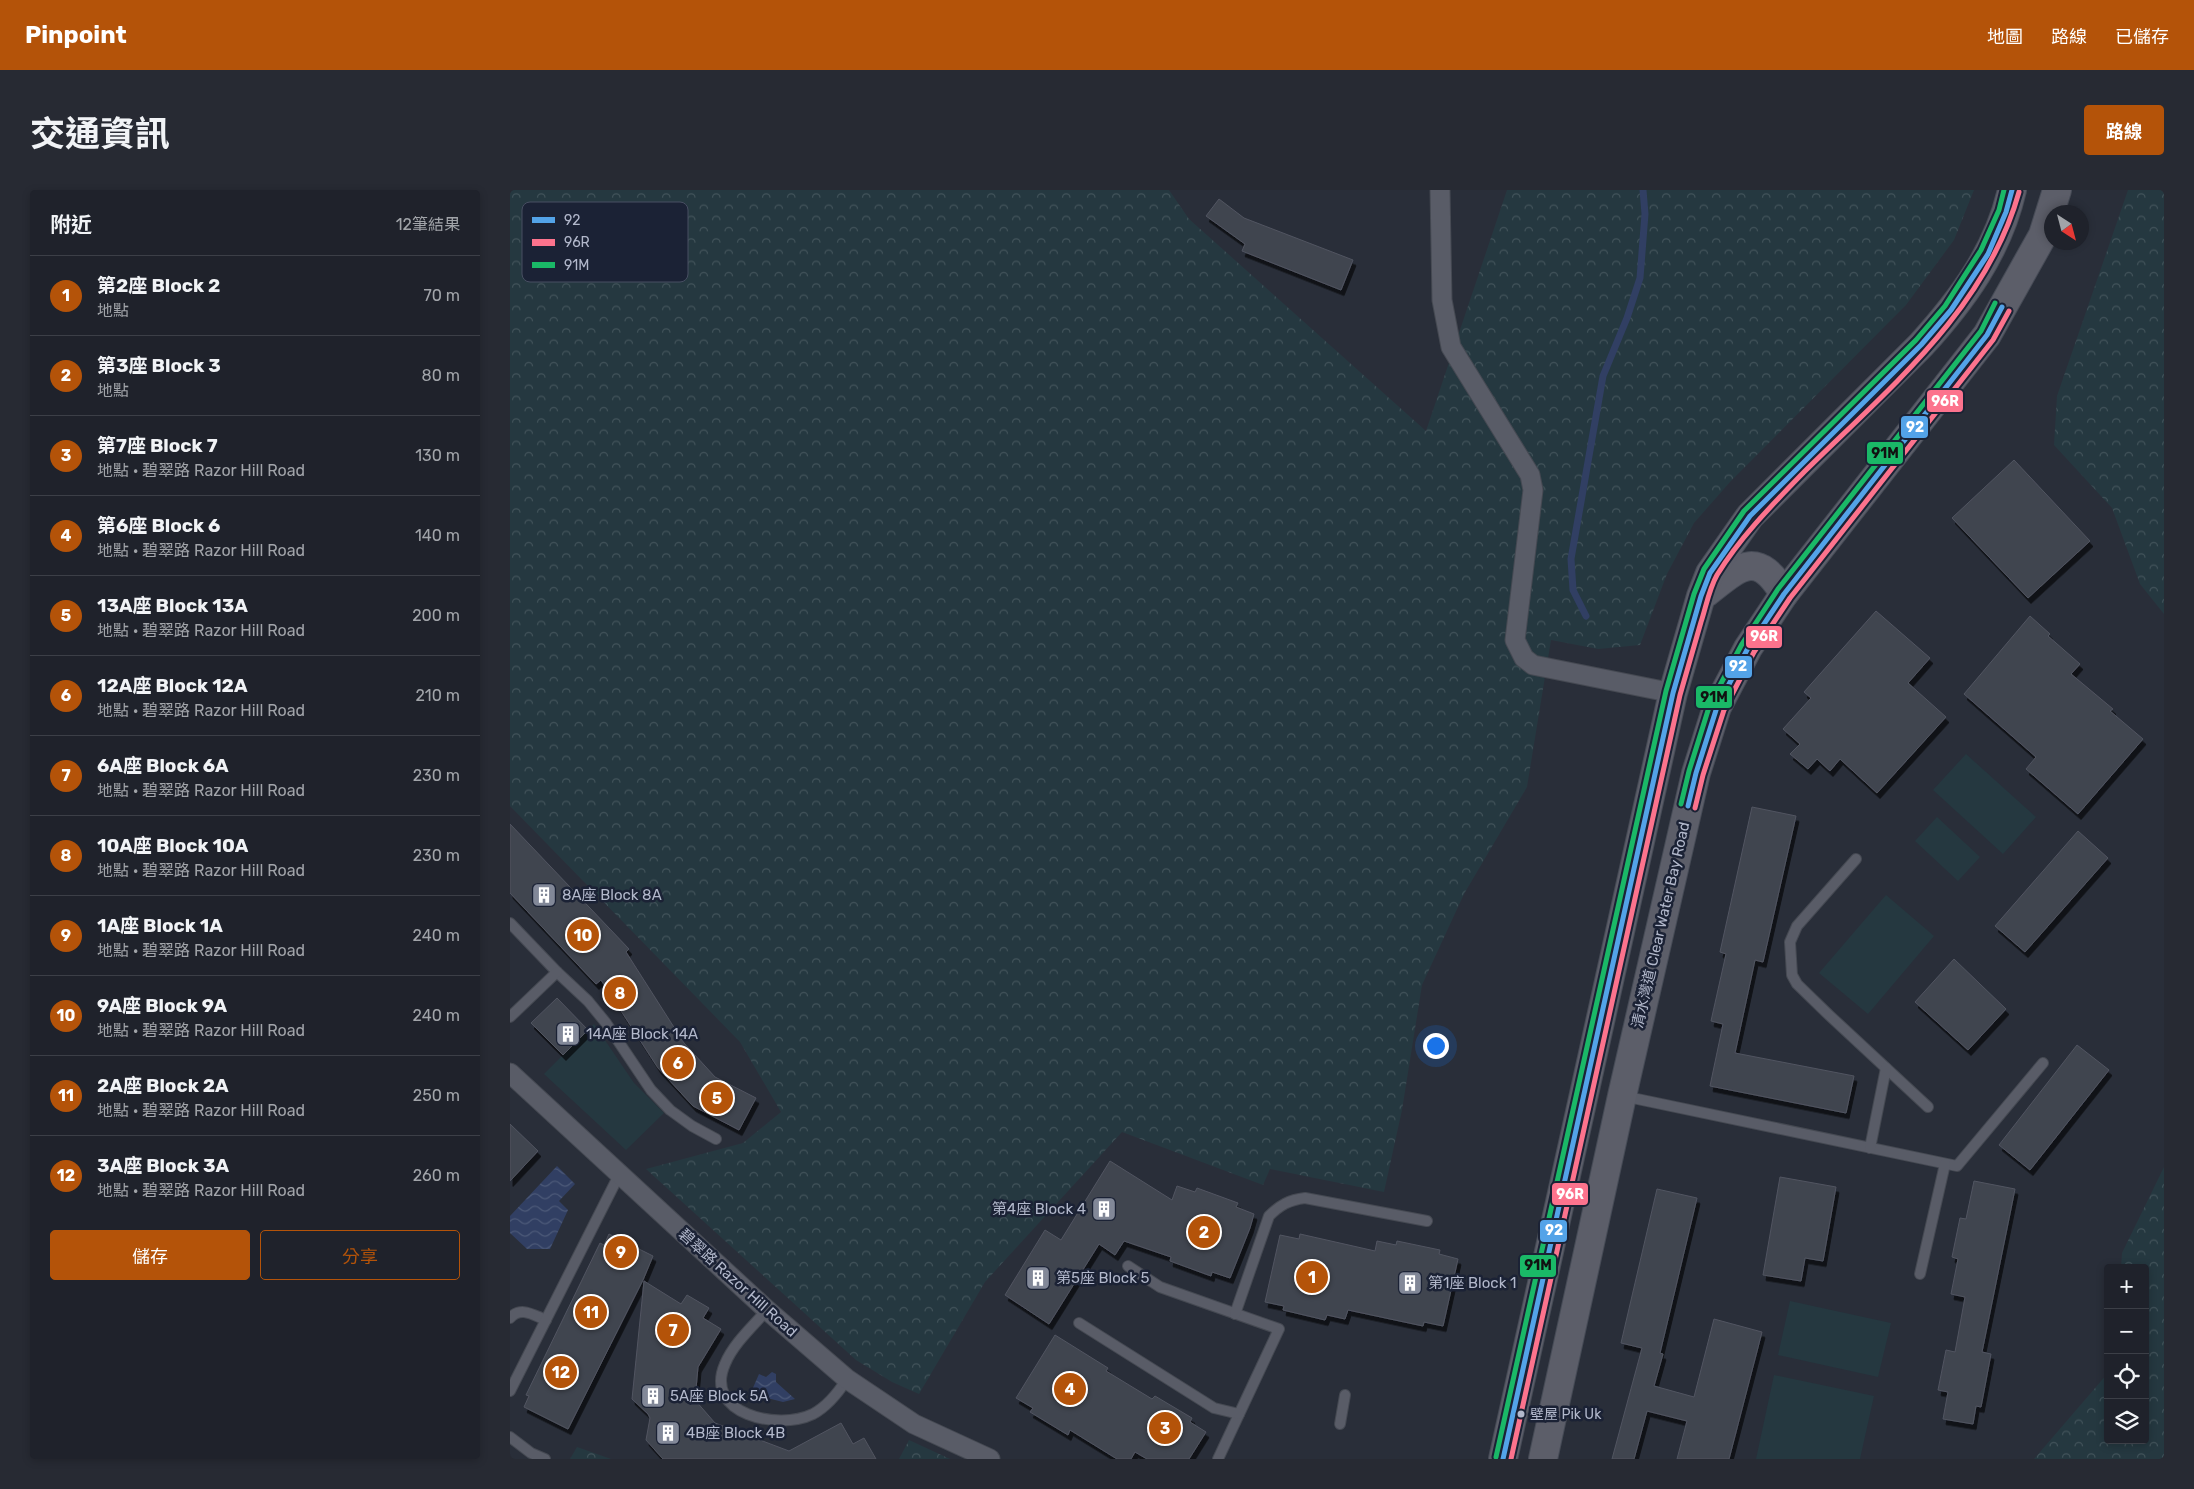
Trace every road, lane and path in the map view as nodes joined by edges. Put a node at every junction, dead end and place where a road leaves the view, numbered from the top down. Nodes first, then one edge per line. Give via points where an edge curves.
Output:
1 (1440, 190) edge
2 (2012, 190) edge
3 (2057, 190) edge
4 (1784, 594) junction
5 (1700, 596) junction
6 (1673, 693) junction
7 (1856, 859) dead end
8 (510, 923) edge
9 (557, 972) junction
10 (510, 1017) edge
11 (2043, 1063) dead end
12 (1886, 1068) junction
13 (511, 1077) edge
14 (1622, 1096) junction
15 (1928, 1107) dead end
16 (716, 1140) dead end
17 (1870, 1148) junction
18 (1945, 1164) junction
19 (619, 1175) junction
20 (1427, 1221) dead end
21 (1128, 1266) dead end
22 (1920, 1274) dead end
23 (767, 1310) junction
24 (1234, 1314) junction
25 (510, 1318) edge
26 (546, 1320) junction
27 (1079, 1323) dead end
28 (847, 1379) junction
29 (510, 1391) edge
30 (1345, 1395) dead end
31 (1239, 1414) junction
32 (1340, 1424) dead end
33 (510, 1437) edge
34 (545, 1459) edge
35 (990, 1459) edge
36 (1218, 1459) edge
37 (1503, 1459) edge
38 (1543, 1459) edge

1 - 6 street via 1442,300 1452,347 1530,475 1533,490 1515,640 1524,658 1533,664
2 - 5 main road via 2004,219 1983,264 1952,311 1750,516 1710,573
3 - 4 main road, 清水灣道 Clear Water Bay Road via 2043,235 1987,335
4 - 5 main road via 1775,578 1755,566 1740,567
4 - 14 main road, 清水灣道 Clear Water Bay Road via 1748,648 1717,707 1696,773
5 - 6 main road
6 - 37 main road
7 - 12 lane via 1797,926 1790,942 1792,971 1798,984
8 - 9 lane
9 - 10 lane
9 - 16 lane via 606,1023 651,1090 677,1115
11 - 18 lane via 1957,1166
12 - 15 lane
12 - 17 lane
13 - 19 street, 碧翠路 Razor Hill Road
14 - 17 lane
14 - 38 main road, 清水灣道 Clear Water Bay Road
17 - 18 lane
18 - 22 lane
19 - 23 street, 碧翠路 Razor Hill Road
19 - 26 lane
20 - 24 lane via 1305,1198 1291,1200 1269,1216
21 - 24 lane via 1160,1287
23 - 28 street, 碧翠路 Razor Hill Road
23 - 28 lane via 724,1364 721,1378 731,1404 742,1412 769,1420 798,1419 824,1407
24 - 31 lane via 1279,1329
25 - 26 lane via 522,1311
26 - 29 lane
27 - 31 lane via 1214,1408
28 - 35 street, 碧翠路 Razor Hill Road via 914,1424
30 - 32 lane
31 - 36 lane
33 - 34 lane

